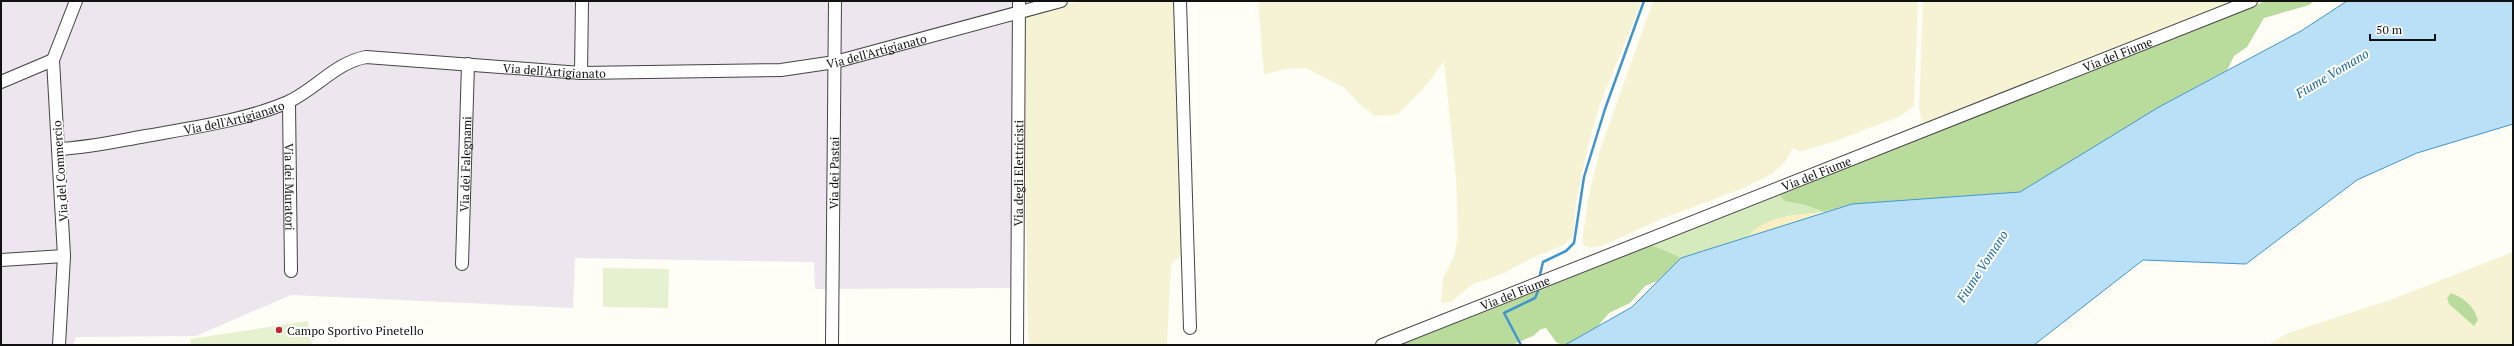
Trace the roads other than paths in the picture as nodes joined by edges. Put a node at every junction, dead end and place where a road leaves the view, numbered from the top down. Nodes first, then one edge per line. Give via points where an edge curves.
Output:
1 (76, 1) edge
2 (582, 1) edge
3 (835, 1) edge
4 (1060, 1) edge
5 (1180, 1) edge
6 (2251, 1) edge
7 (1019, 7) edge
8 (53, 60) junction
9 (835, 62) junction
10 (468, 64) junction
11 (581, 73) junction
12 (1, 82) edge
13 (289, 102) junction
14 (58, 149) junction
15 (64, 256) junction
16 (1, 260) edge
17 (462, 264) dead end
18 (291, 272) dead end
19 (1190, 328) dead end
20 (59, 345) edge
21 (832, 345) edge
22 (1017, 345) edge
23 (1382, 345) edge

1 - 8 street, Via del Commercio
2 - 11 street
3 - 9 street, Via dei Pastai
4 - 7 street, Via dell'Artigianato
5 - 19 street
6 - 23 street, Via del Fiume
7 - 9 street, Via dell'Artigianato
7 - 22 street, Via degli Elettricisti
8 - 12 street
8 - 14 street, Via del Commercio
9 - 11 street, Via dell'Artigianato via 781,70
9 - 21 street, Via dei Pastai
10 - 11 street, Via dell'Artigianato
10 - 13 street, Via dell'Artigianato via 366,57 350,60
10 - 17 street, Via dei Falegnami
13 - 14 street, Via dell'Artigianato via 200,126
13 - 18 street, Via dei Muratori
14 - 15 street, Via del Commercio
15 - 16 street
15 - 20 street, Via del Commercio

